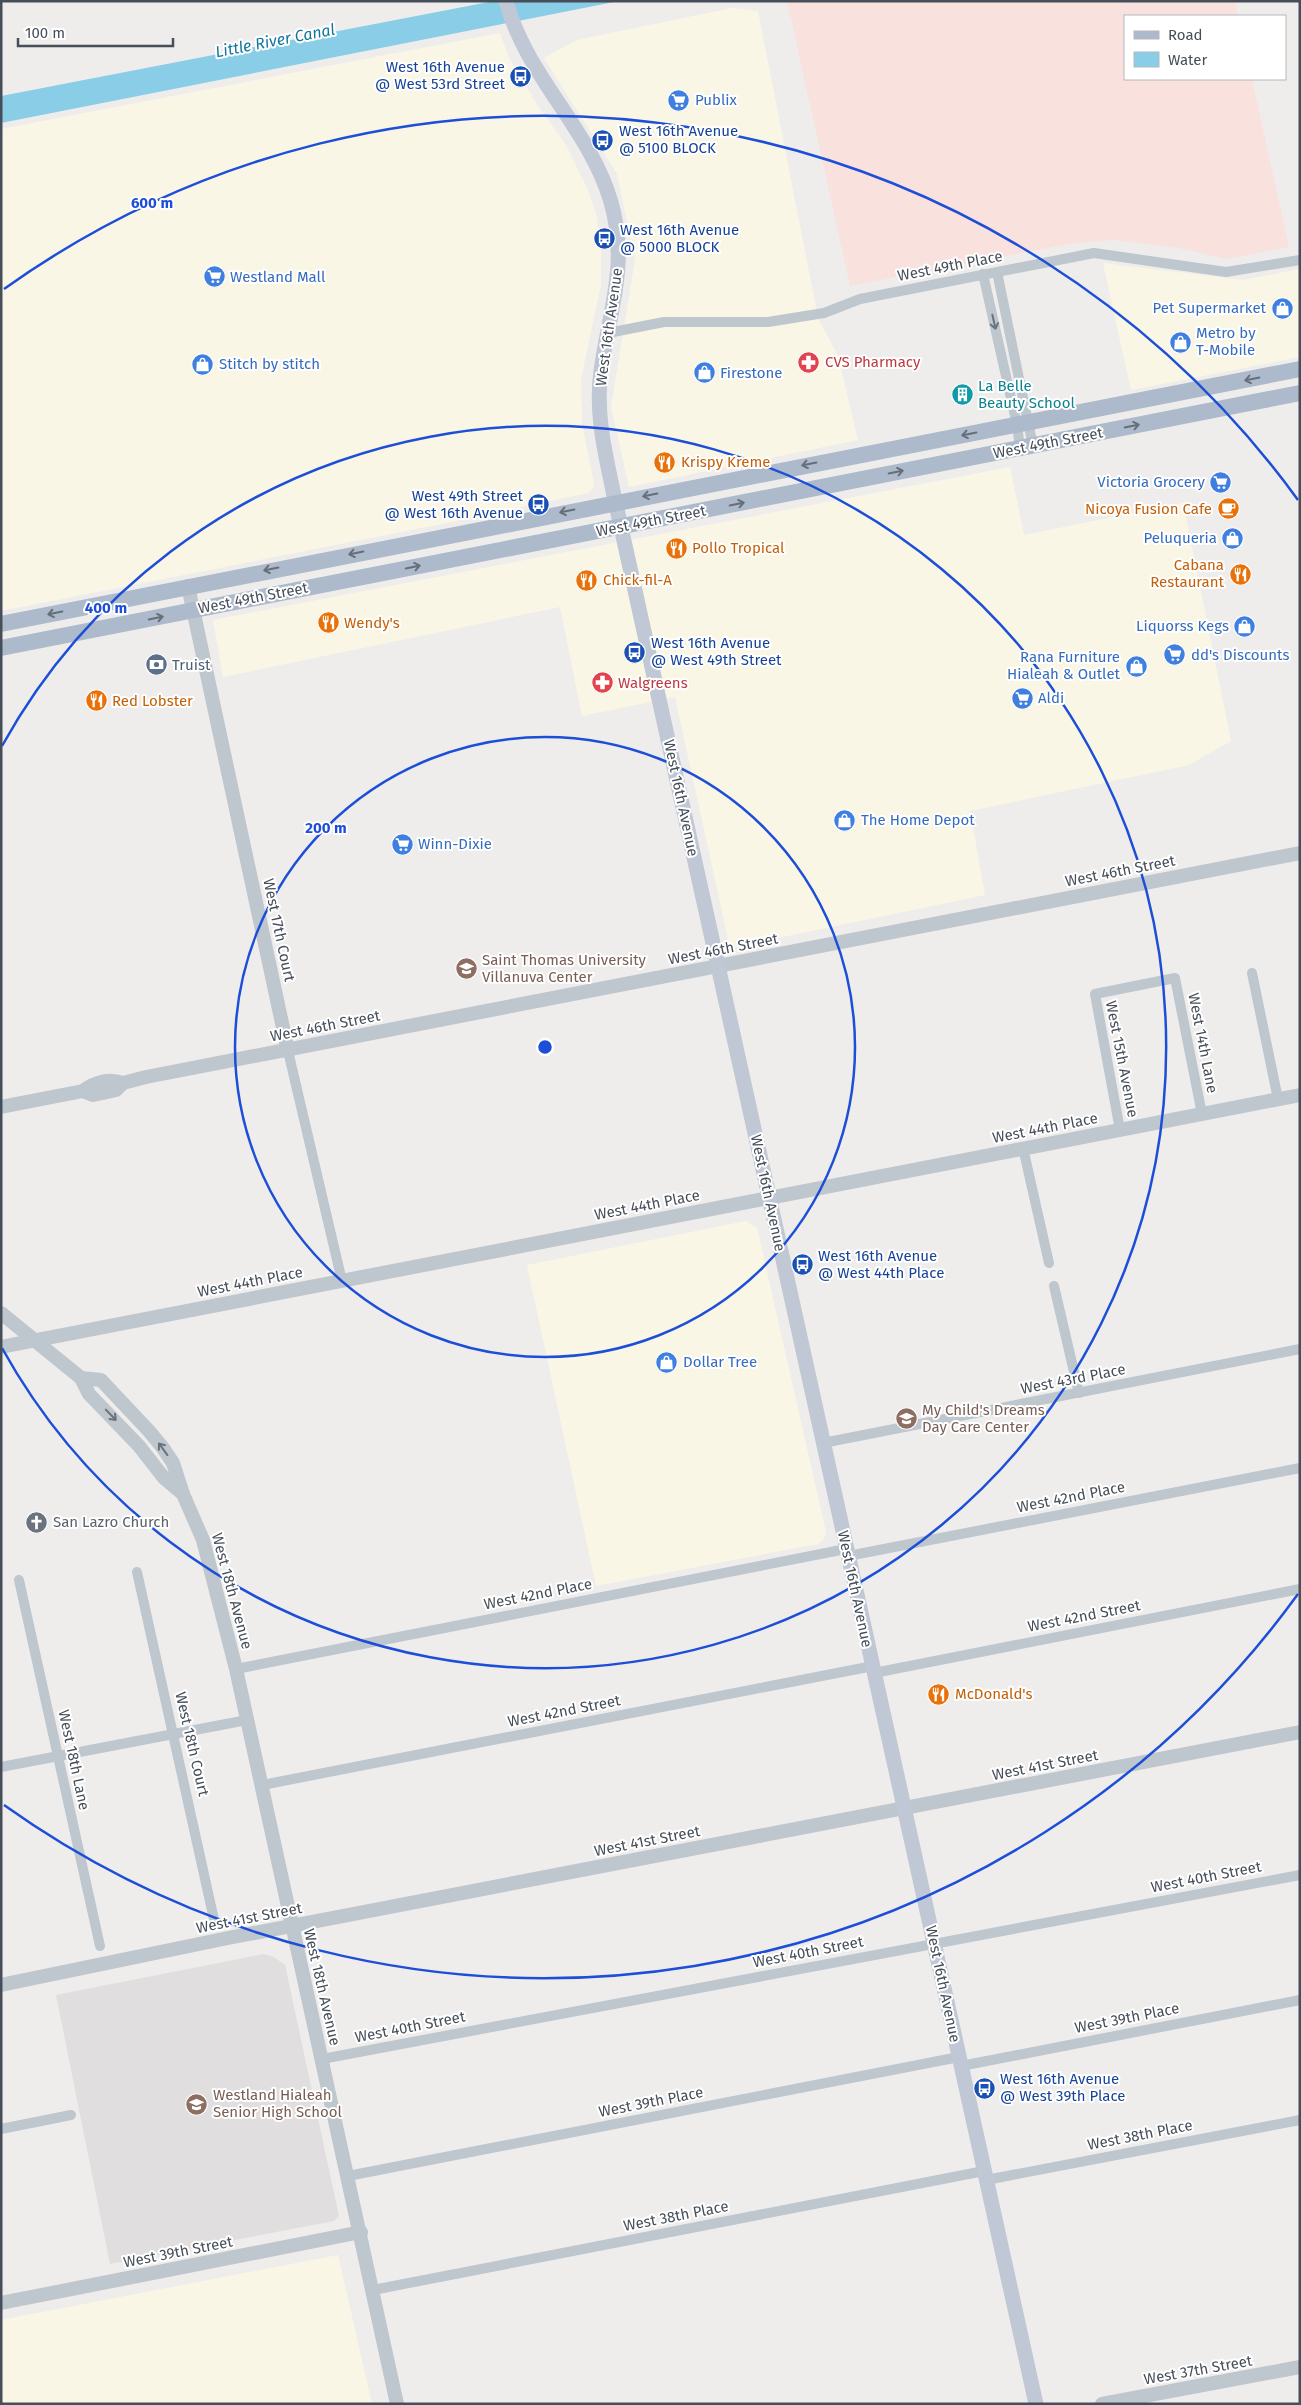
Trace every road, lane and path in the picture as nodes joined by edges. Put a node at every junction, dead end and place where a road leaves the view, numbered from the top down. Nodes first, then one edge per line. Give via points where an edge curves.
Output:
1 (506, 1) edge
2 (1300, 260) edge
3 (997, 272) junction
4 (983, 274) junction
5 (608, 333) junction
6 (1300, 369) edge
7 (1298, 393) edge
8 (1023, 424) junction
9 (1026, 447) junction
10 (615, 502) junction
11 (620, 526) junction
12 (449, 535) junction
13 (368, 576) junction
14 (188, 586) junction
15 (194, 610) junction
16 (1, 624) edge
17 (1, 648) edge
18 (1300, 853) edge
19 (718, 967) junction
20 (1252, 972) dead end
21 (1094, 994) joint
22 (288, 1050) junction
23 (1300, 1095) edge
24 (1278, 1099) junction
25 (1, 1107) edge
26 (1202, 1114) junction
27 (1120, 1130) junction
28 (1023, 1148) junction
29 (769, 1198) junction
30 (1049, 1263) dead end
31 (342, 1281) junction
32 (1054, 1286) dead end
33 (1, 1313) edge
34 (35, 1341) junction
35 (1, 1348) edge
36 (1300, 1349) edge
37 (1079, 1393) junction
38 (823, 1443) junction
39 (1300, 1468) edge
40 (847, 1552) junction
41 (136, 1572) dead end
42 (19, 1580) dead end
43 (1300, 1590) edge
44 (236, 1669) junction
45 (873, 1670) junction
46 (247, 1720) junction
47 (1300, 1732) edge
48 (173, 1735) junction
49 (58, 1756) junction
50 (1, 1767) edge
51 (262, 1785) junction
52 (904, 1809) junction
53 (1300, 1875) edge
54 (215, 1924) dead end
55 (292, 1926) junction
56 (934, 1943) junction
57 (100, 1946) dead end
58 (1, 1985) edge
59 (1300, 2000) edge
60 (322, 2059) junction
61 (960, 2061) junction
62 (71, 2116) dead end
63 (1300, 2120) edge
64 (1, 2129) edge
65 (348, 2176) junction
66 (985, 2176) junction
67 (360, 2232) junction
68 (373, 2290) junction
69 (1, 2303) edge
70 (1300, 2367) edge
71 (397, 2404) edge
72 (1036, 2404) edge
73 (1102, 2404) edge

1 - 5 main road, West 16th Avenue via 525,50 585,147 611,202 619,251 618,281
2 - 3 street, West 49th Place via 1226,272 1094,253
3 - 4 street, West 49th Place
3 - 8 street
4 - 5 street, West 49th Place via 860,298 824,312 776,321 744,324 664,322
4 -> 8 street
5 - 10 main road, West 16th Avenue via 599,401
6 -> 8 main road, West 49th Street
9 -> 7 main road, West 49th Street
8 - 9 street
8 -> 10 main road, West 49th Street
11 -> 9 main road, West 49th Street
10 - 11 main road, West 16th Avenue
10 -> 12 main road, West 49th Street
13 -> 11 main road, West 49th Street
11 - 19 main road, West 16th Avenue
12 - 13 main road via 435,548 378,559 371,565
12 -> 14 main road, West 49th Street
13 - 15 main road, West 49th Street
14 - 15 street, West 17th Court
14 -> 16 main road, West 49th Street
17 -> 15 main road, West 49th Street
15 - 22 street, West 17th Court
18 - 19 street, West 46th Street
19 - 22 street, West 46th Street
19 - 29 main road, West 16th Avenue
20 - 24 street
21 - 26 street, West 14th Lane via 1175,978
21 - 27 street, West 15th Avenue
22 - 25 street, West 46th Street via 123,1083 114,1080 91,1084 83,1091
22 - 31 street, West 17th Court
23 - 24 street, West 44th Place
24 - 26 street, West 44th Place
26 - 27 street, West 44th Place
27 - 28 street, West 44th Place
28 - 29 street, West 44th Place
28 - 30 street
29 - 31 street, West 44th Place
29 - 38 main road, West 16th Avenue
31 - 34 street, West 44th Place
32 - 37 street
33 - 34 street
34 - 35 street, West 44th Place
34 - 44 street, West 18th Avenue via 81,1378 89,1394 182,1494 203,1540
36 - 37 street, West 43rd Place
37 - 38 street, West 43rd Place
38 - 40 main road, West 16th Avenue
39 - 40 street, West 42nd Place
40 - 44 street, West 42nd Place
40 - 45 main road, West 16th Avenue
41 - 48 street, West 18th Court
42 - 49 street, West 18th Lane
43 - 45 street, West 42nd Street
44 - 46 street, West 18th Avenue
45 - 51 street, West 42nd Street
45 - 52 main road, West 16th Avenue
46 - 48 street
46 - 51 street, West 18th Avenue
47 - 52 street, West 41st Street
48 - 49 street
48 - 54 street, West 18th Court
49 - 50 street
49 - 57 street, West 18th Lane
51 - 55 street, West 18th Avenue
52 - 55 street, West 41st Street
52 - 56 main road, West 16th Avenue
53 - 56 street, West 40th Street
55 - 58 street, West 41st Street
55 - 60 street, West 18th Avenue
56 - 60 street, West 40th Street
56 - 61 main road, West 16th Avenue
59 - 61 street, West 39th Place
60 - 65 street, West 18th Avenue
61 - 65 street, West 39th Place
61 - 66 main road, West 16th Avenue
62 - 64 street
63 - 66 street, West 38th Place
65 - 67 street, West 18th Avenue
66 - 68 street, West 38th Place
66 - 72 main road, West 16th Avenue
67 - 68 street, West 18th Avenue
67 - 69 street, West 39th Street
68 - 71 street, West 18th Avenue
70 - 73 street, West 37th Street

